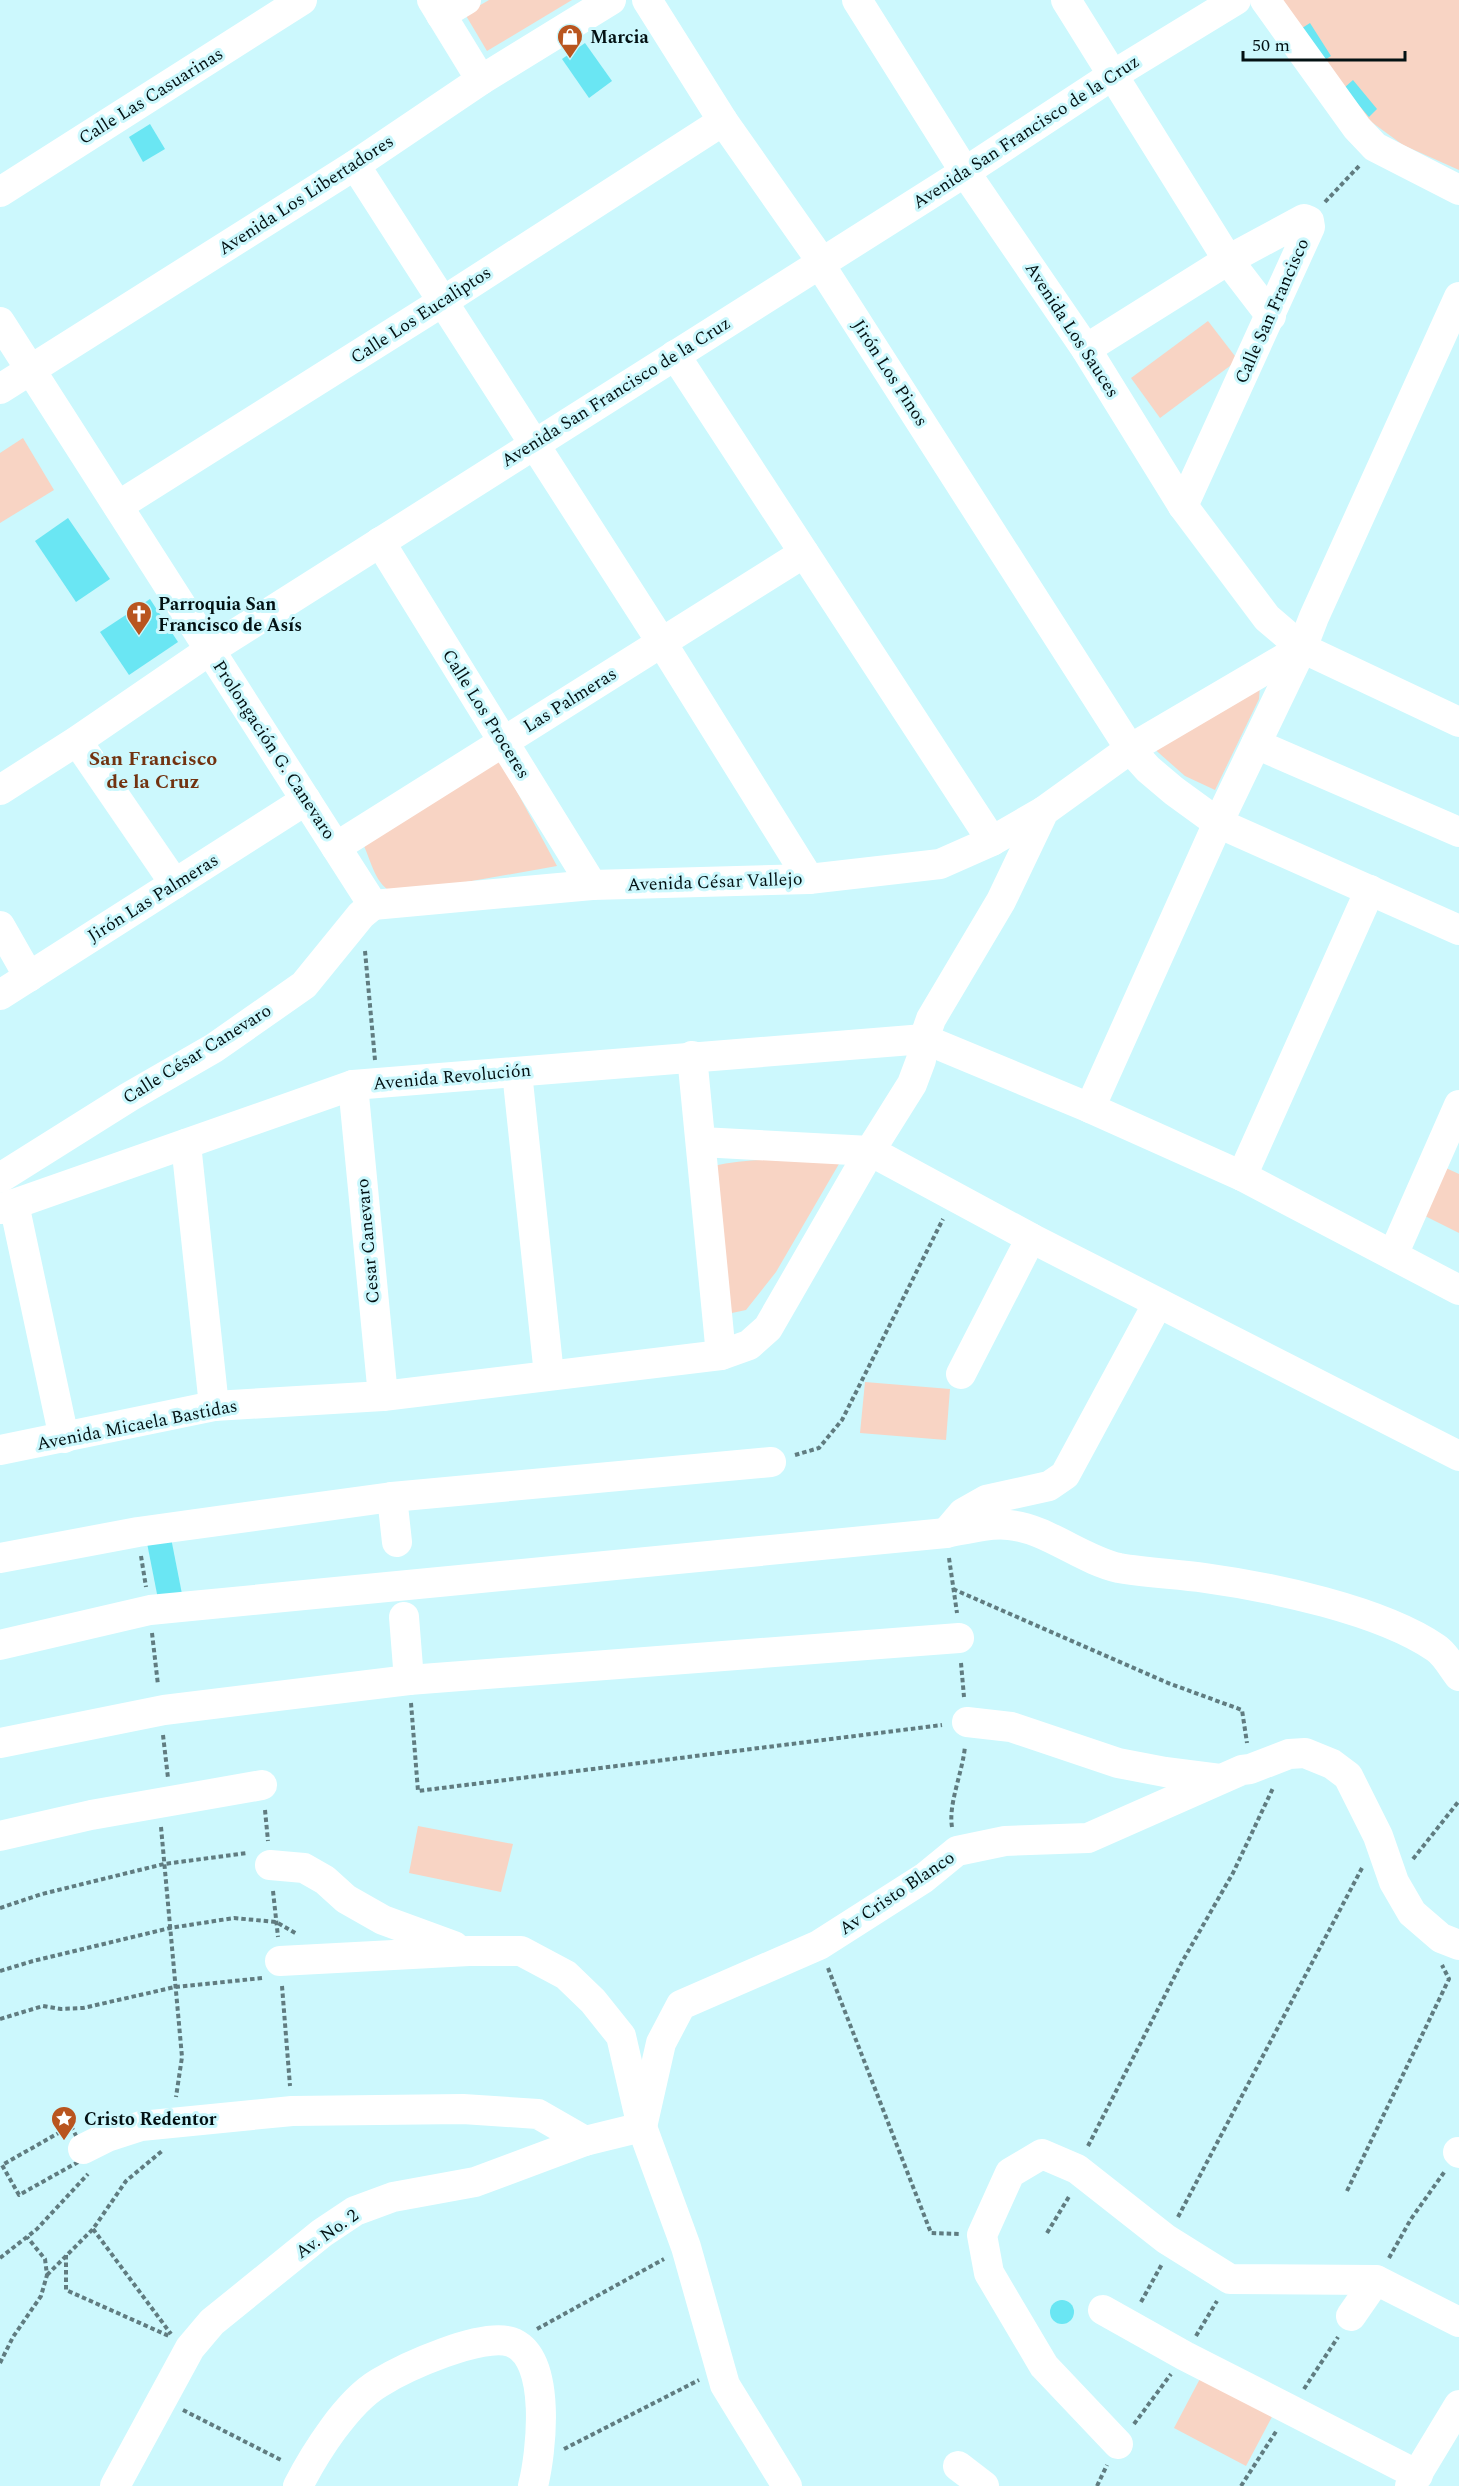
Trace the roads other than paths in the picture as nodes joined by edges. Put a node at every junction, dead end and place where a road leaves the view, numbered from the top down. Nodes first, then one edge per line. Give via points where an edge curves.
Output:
1 (302, 0) edge
2 (611, 0) edge
3 (647, 0) edge
4 (857, 0) edge
5 (1066, 0) edge
6 (1236, 0) edge
7 (1265, 0) edge
8 (446, 5) edge
9 (1113, 75) junction
10 (481, 80) junction
11 (723, 121) junction
12 (355, 165) junction
13 (966, 172) junction
14 (1459, 190) edge
15 (0, 192) edge
16 (1228, 260) junction
17 (822, 262) junction
18 (1459, 297) edge
19 (442, 302) junction
20 (1271, 316) junction
21 (0, 322) edge
22 (1086, 349) junction
23 (675, 355) junction
24 (30, 369) junction
25 (0, 389) edge
26 (534, 444) junction
27 (118, 506) junction
28 (1184, 506) junction
29 (380, 542) junction
30 (804, 553) junction
31 (662, 643) junction
32 (1302, 648) junction
33 (210, 650) junction
34 (1457, 715) edge
35 (77, 741) junction
36 (504, 742) junction
37 (1256, 744) junction
38 (1130, 749) junction
39 (0, 790) edge
40 (306, 800) junction
41 (1044, 812) junction
42 (1218, 823) junction
43 (1459, 832) edge
44 (992, 841) junction
45 (336, 847) junction
46 (809, 879) junction
47 (175, 884) junction
48 (592, 885) junction
49 (1370, 890) junction
50 (367, 910) junction
51 (0, 926) edge
52 (1459, 930) edge
53 (29, 977) junction
54 (0, 995) edge
55 (924, 1039) junction
56 (692, 1056) junction
57 (518, 1072) junction
58 (365, 1084) junction
59 (1459, 1105) edge
60 (1090, 1108) junction
61 (701, 1142) junction
62 (186, 1144) junction
63 (870, 1151) junction
64 (1242, 1176) junction
65 (0, 1178) edge
66 (7, 1207) edge
67 (1031, 1238) junction
68 (1393, 1255) junction
69 (1459, 1290) edge
70 (1158, 1303) junction
71 (721, 1355) junction
72 (961, 1374) dead end
73 (549, 1375) junction
74 (383, 1396) junction
75 (214, 1406) junction
76 (64, 1438) junction
77 (0, 1450) edge
78 (1459, 1456) edge
79 (771, 1461) road end
80 (392, 1497) junction
81 (946, 1533) junction
82 (397, 1542) dead end
83 (0, 1558) edge
84 (404, 1617) dead end
85 (959, 1638) road end
86 (0, 1645) edge
87 (1459, 1676) edge
88 (409, 1680) junction
89 (967, 1722) road end
90 (0, 1743) edge
91 (1238, 1773) junction
92 (262, 1785) dead end
93 (0, 1836) edge
94 (264, 1859) road end
95 (1456, 1944) edge
96 (469, 1951) junction
97 (275, 1969) road end
98 (642, 2127) junction
99 (585, 2141) junction
100 (88, 2159) road end
101 (1376, 2280) junction
102 (1103, 2310) dead end
103 (1351, 2316) dead end
104 (1459, 2322) edge
105 (1459, 2406) edge
106 (1118, 2444) road end
107 (958, 2466) dead end
108 (536, 2474) edge
109 (302, 2479) edge
110 (1414, 2480) edge
111 (114, 2486) edge
112 (787, 2486) edge
113 (984, 2486) edge

1 - 15 street, Calle Las Casuarinas
2 - 10 street, Avenida Los Libertadores
3 - 11 street, Jirón Los Pinos
4 - 13 street, Avenida Los Sauces
5 - 9 street
6 - 9 street, Avenida San Francisco de la Cruz
7 - 14 street via 1357,128 1376,147
8 - 10 street
9 - 13 street, Avenida San Francisco de la Cruz
9 - 16 street
10 - 12 street, Avenida Los Libertadores
11 - 17 street, Jirón Los Pinos
11 - 19 street, Calle Los Eucaliptos
12 - 19 street
12 - 24 street, Avenida Los Libertadores
13 - 17 street, Avenida San Francisco de la Cruz
13 - 22 street, Avenida Los Sauces
16 - 20 street
16 - 20 street, Calle San Francisco via 1304,219 1309,221 1310,227
16 - 22 street, Calle San Francisco
17 - 23 street, Avenida San Francisco de la Cruz
17 - 38 street, Jirón Los Pinos via 826,274
18 - 32 street
19 - 26 street
19 - 27 street, Calle Los Eucaliptos
20 - 28 street, Calle San Francisco
21 - 24 street, Prolongación G. Canevaro
22 - 28 street, Avenida Los Sauces
23 - 26 street, Avenida San Francisco de la Cruz
23 - 30 street
24 - 25 street, Avenida Los Libertadores
24 - 27 street, Prolongación G. Canevaro
26 - 29 street, Avenida San Francisco de la Cruz
26 - 31 street
27 - 33 street, Prolongación G. Canevaro
28 - 32 street, Avenida Los Sauces via 1268,618
29 - 33 street, Avenida San Francisco de la Cruz
29 - 36 street, Calle Los Proceres
30 - 31 street, Las Palmeras
30 - 44 street
31 - 36 street, Las Palmeras
31 - 46 street
32 - 34 street, Avenida Los Sauces
32 - 37 street
32 - 38 street, Avenida César Vallejo
33 - 35 street, Avenida San Francisco de la Cruz
33 - 40 street, Prolongación G. Canevaro
35 - 39 street, Avenida San Francisco de la Cruz
35 - 47 street
36 - 45 street, Las Palmeras
36 - 48 street, Calle Los Proceres
37 - 42 street
37 - 43 street
38 - 41 street, Avenida César Vallejo
38 - 42 street, Jirón Los Pinos via 1174,791
40 - 45 street, Prolongación G. Canevaro
40 - 47 street, Jirón Las Palmeras
41 - 44 street, Avenida César Vallejo
41 - 55 street, Avenida Micaela Bastidas via 1001,901 931,1019
42 - 49 street, Jirón Los Pinos
42 - 60 street
44 - 46 street, Avenida César Vallejo via 940,864
45 - 50 street, Prolongación G. Canevaro
46 - 48 street, Avenida César Vallejo
47 - 53 street, Jirón Las Palmeras
48 - 50 street, Avenida César Vallejo
49 - 52 street, Jirón Los Pinos
49 - 64 street
50 - 65 street, Calle César Canevaro via 304,985 214,1048
51 - 53 street
53 - 54 street, Jirón Las Palmeras
55 - 56 street, Avenida Revolución
55 - 60 street
55 - 63 street, Avenida Micaela Bastidas via 912,1084
56 - 57 street, Avenida Revolución
56 - 61 street
57 - 58 street, Avenida Revolución
57 - 73 street
58 - 62 street, Avenida Revolución
58 - 74 street, Cesar Canevaro
59 - 68 street
60 - 64 street
61 - 63 street
61 - 71 street
62 - 66 street, Avenida Revolución
62 - 75 street
63 - 67 street
63 - 71 street, Avenida Micaela Bastidas via 768,1328 749,1345
64 - 68 street
66 - 76 street
67 - 70 street
67 - 72 street
68 - 69 street
70 - 78 street
70 - 81 street via 1065,1475 1049,1486 986,1500 963,1513
71 - 73 street, Avenida Micaela Bastidas
73 - 74 street, Avenida Micaela Bastidas
74 - 75 street, Avenida Micaela Bastidas
75 - 76 street, Avenida Micaela Bastidas
76 - 77 street, Avenida Micaela Bastidas
79 - 80 street
80 - 82 street
80 - 83 street via 138,1532
81 - 86 street via 150,1610
81 - 87 street via 1010,1525 1119,1568 1208,1578 1337,1607 1398,1626 1438,1649
84 - 88 street
85 - 88 street
88 - 90 street via 164,1710
89 - 91 street via 1011,1726 1118,1763 1165,1773
91 - 95 street, Av Cristo Blanco via 1289,1754 1305,1753 1332,1764 1348,1776 1378,1836 1394,1882 1412,1913 1441,1938
91 - 98 street, Av Cristo Blanco via 1088,1838 1005,1841 957,1851 924,1878 819,1945 681,2005 661,2043
92 - 93 street via 91,1815
94 - 96 street via 304,1868 383,1920
96 - 97 street via 314,1959
96 - 98 street via 521,1951 566,1975 593,2001 621,2036
98 - 99 street, Av. No. 2
98 - 112 street via 686,2247 725,2385
99 - 100 street via 538,2114 463,2109 292,2111 141,2126 107,2137
99 - 111 street, Av. No. 2 via 475,2182 393,2197 355,2211 322,2233 212,2322 190,2348
101 - 103 street
101 - 104 street
101 - 106 street via 1230,2278 1170,2241 1080,2171 1042,2154 1010,2173 982,2235 988,2272 1044,2366
102 - 110 street
105 - 110 street
107 - 113 street
108 - 109 street via 539,2386 525,2354 513,2342 498,2340 462,2345 378,2384 342,2417

